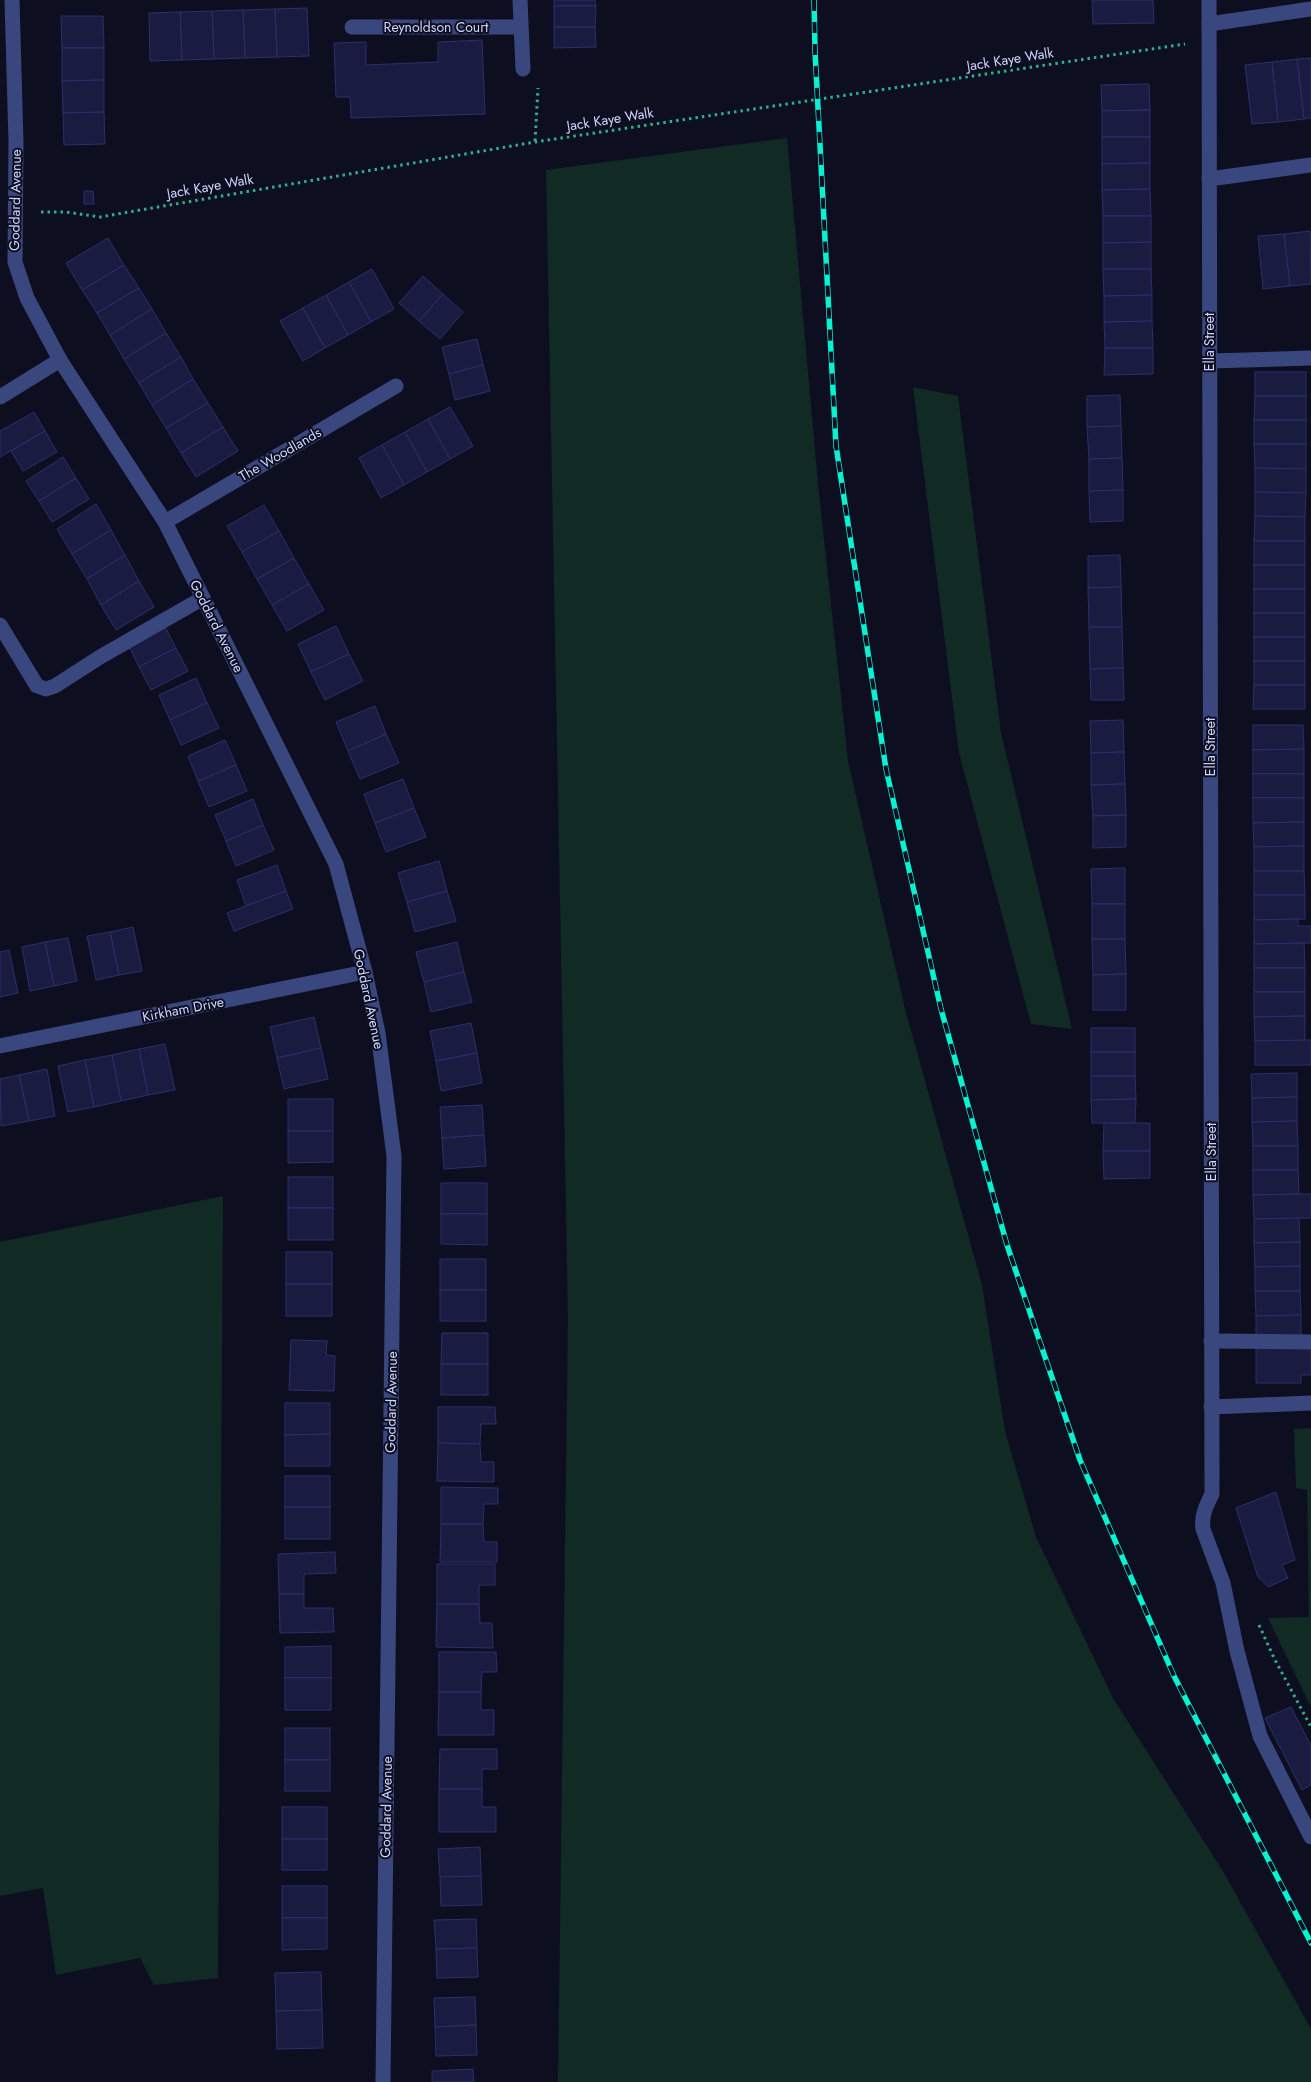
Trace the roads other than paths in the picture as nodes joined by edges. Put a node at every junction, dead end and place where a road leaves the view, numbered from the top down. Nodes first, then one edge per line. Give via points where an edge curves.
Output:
1 (12, 0) edge
2 (520, 0) edge
3 (1209, 0) edge
4 (1311, 9) edge
5 (1209, 24) junction
6 (352, 27) dead end
7 (520, 27) junction
8 (523, 69) road end
9 (1311, 164) edge
10 (1210, 179) junction
11 (1311, 358) edge
12 (60, 360) junction
13 (1209, 361) junction
14 (396, 386) dead end
15 (0, 397) edge
16 (165, 522) junction
17 (203, 598) junction
18 (0, 625) edge
19 (365, 972) junction
20 (0, 1046) edge
21 (1211, 1340) junction
22 (1311, 1342) edge
23 (1311, 1403) edge
24 (1211, 1407) junction
25 (1311, 1837) edge
26 (384, 2082) edge

1 - 12 street, Goddard Avenue via 15,262 27,298
2 - 7 street
3 - 5 street, Ella Street
4 - 5 street
5 - 10 street, Ella Street
6 - 7 street, Reynoldson Court
7 - 8 street
9 - 10 street
10 - 13 street, Ella Street
11 - 13 street
12 - 15 street
12 - 16 street, Goddard Avenue
13 - 21 street, Ella Street
14 - 16 street, The Woodlands
16 - 17 street, Goddard Avenue
17 - 18 street via 46,689 37,686
17 - 19 street, Goddard Avenue via 336,864
19 - 20 street, Kirkham Drive
19 - 26 street, Goddard Avenue via 378,1033 394,1156
21 - 22 street
21 - 24 street, Ella Street
23 - 24 street
24 - 25 street, Ella Street via 1212,1494 1205,1508 1203,1529 1223,1583 1256,1724 1265,1749

